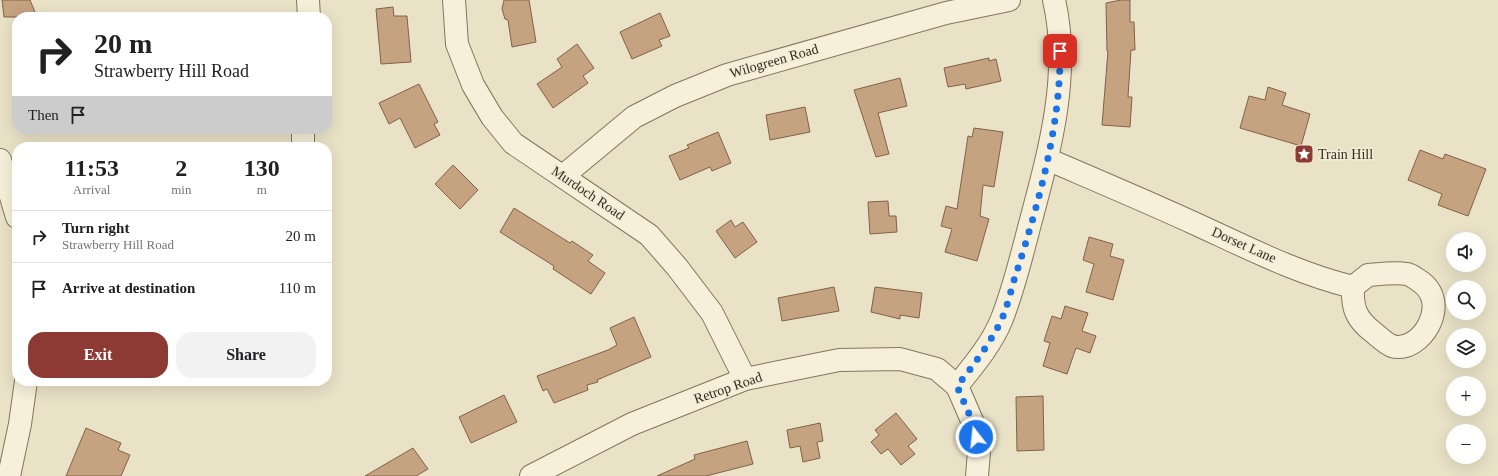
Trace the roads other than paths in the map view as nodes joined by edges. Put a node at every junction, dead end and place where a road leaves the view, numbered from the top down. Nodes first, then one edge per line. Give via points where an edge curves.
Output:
1 (308, 0) edge
2 (454, 0) edge
3 (1009, 0) edge
4 (1054, 0) edge
5 (309, 12) edge
6 (1047, 159) junction
7 (0, 160) edge
8 (563, 176) junction
9 (12, 200) edge
10 (1353, 287) junction
11 (745, 379) junction
12 (25, 386) edge
13 (957, 386) junction
14 (9, 476) edge
15 (530, 476) edge
16 (976, 476) edge

1 - 5 street
2 - 8 street, Murdoch Road via 457,44 473,85 492,117 514,143
3 - 8 street, Wilogreen Road via 946,13 726,75 675,96 634,117
4 - 6 street via 1059,23 1060,78
6 - 10 street, Dorset Lane via 1267,257 1332,282
6 - 13 street via 1022,253 1000,322 980,357
7 - 9 street
8 - 11 street, Murdoch Road via 649,235 712,313
10 - 10 street via 1368,275 1409,274 1426,286 1433,300 1433,315 1426,330 1408,346 1392,346 1362,324 1352,304
11 - 13 street, Retrop Road via 838,360 900,359 937,369
11 - 15 street, Retrop Road via 632,424
12 - 14 street
13 - 16 street via 973,423 979,452

